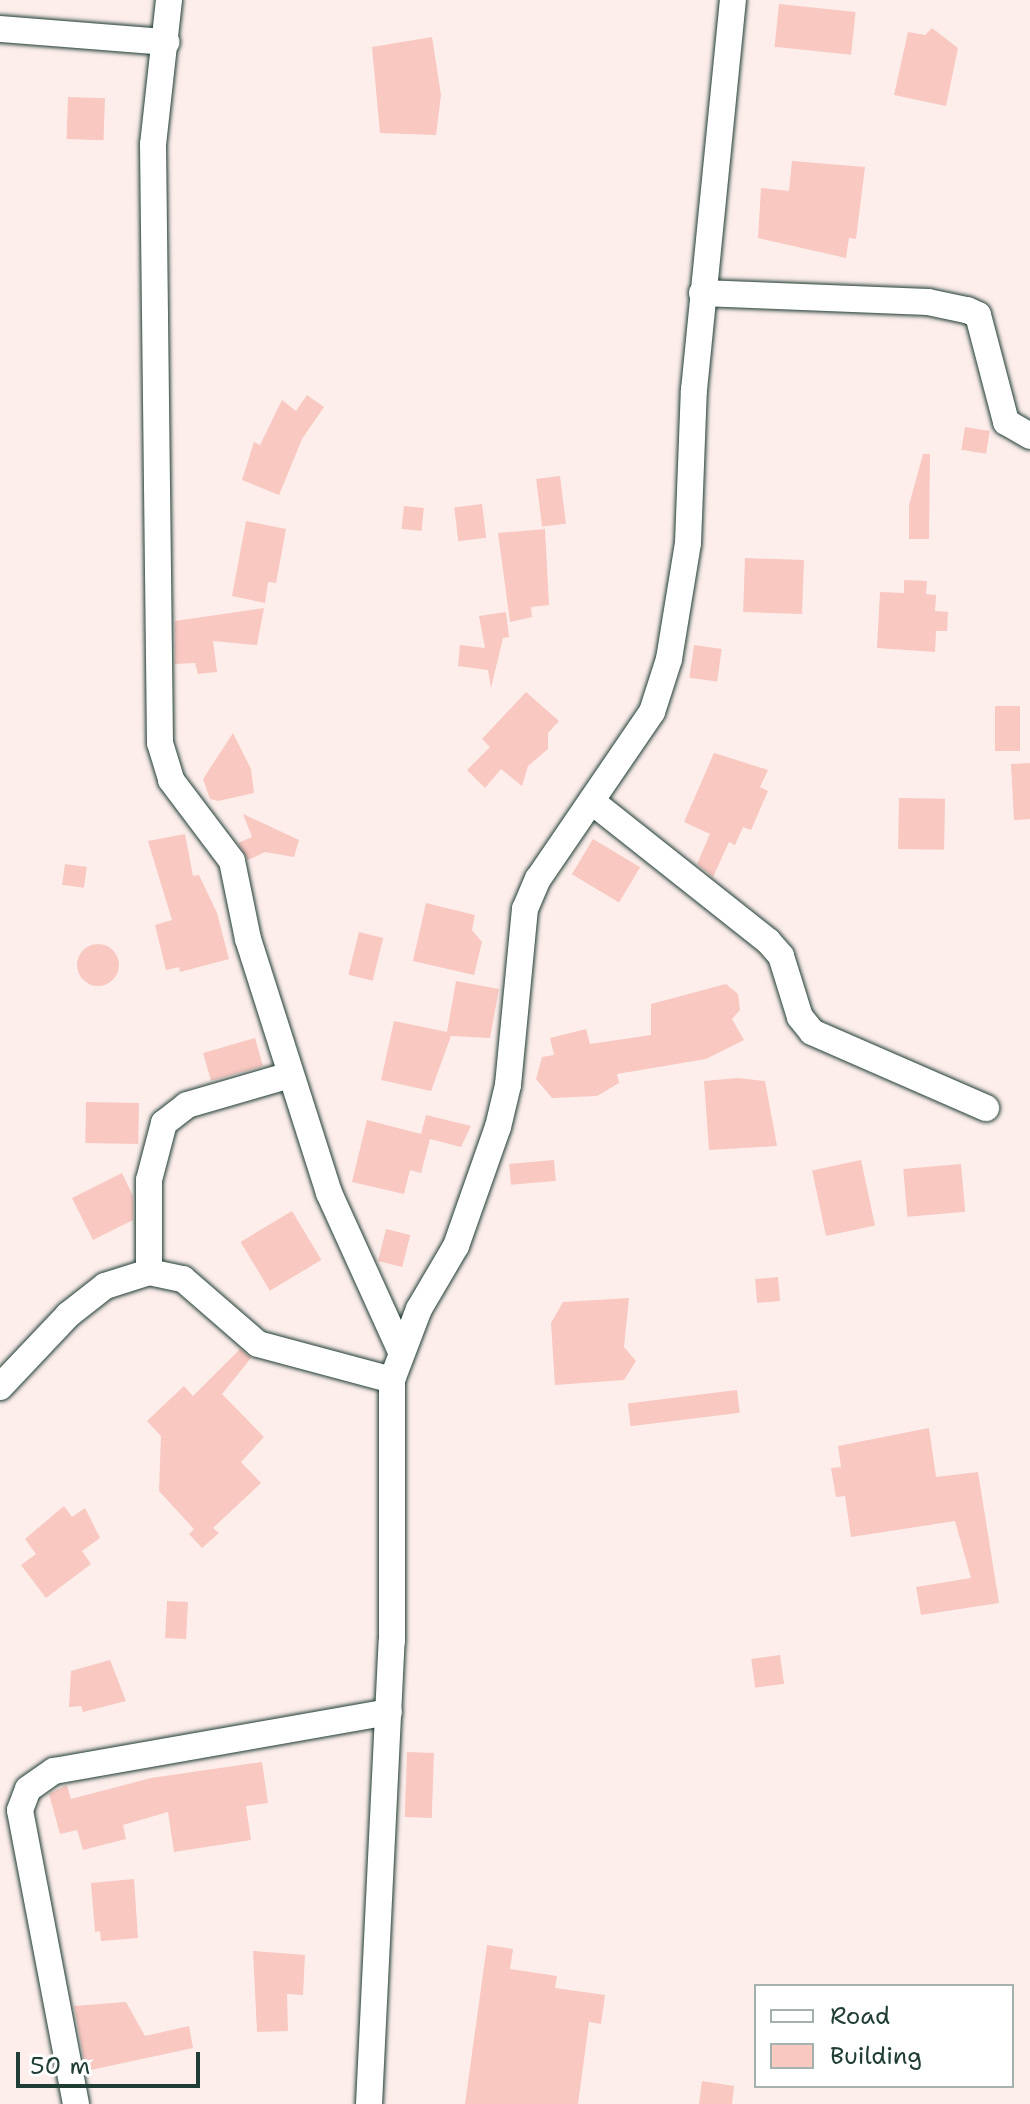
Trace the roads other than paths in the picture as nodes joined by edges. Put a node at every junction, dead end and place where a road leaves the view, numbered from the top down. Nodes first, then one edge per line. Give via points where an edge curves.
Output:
1 (169, 0) edge
2 (733, 0) edge
3 (0, 29) edge
4 (166, 42) junction
5 (702, 293) junction
6 (1030, 436) edge
7 (595, 804) junction
8 (290, 1075) junction
9 (986, 1108) dead end
10 (149, 1272) junction
11 (401, 1352) junction
12 (392, 1380) junction
13 (0, 1387) edge
14 (389, 1712) junction
15 (76, 2104) edge
16 (369, 2104) edge

1 - 4 street
2 - 5 street
3 - 4 street
4 - 8 street via 153,159 160,743 171,780 232,861 248,939
5 - 6 street via 928,302 967,310 978,315 1006,422
5 - 7 street via 679,617 652,712
7 - 9 street via 768,941 781,956 800,1017 812,1032
7 - 11 street via 538,879 525,909 508,1085 498,1127 456,1246
8 - 10 street via 187,1105 164,1123 149,1180
8 - 11 street via 329,1193
10 - 12 street via 183,1279 258,1344
10 - 13 street via 105,1286 68,1315
11 - 12 street
12 - 14 street
14 - 15 street via 54,1771 28,1789 20,1810
14 - 16 street

